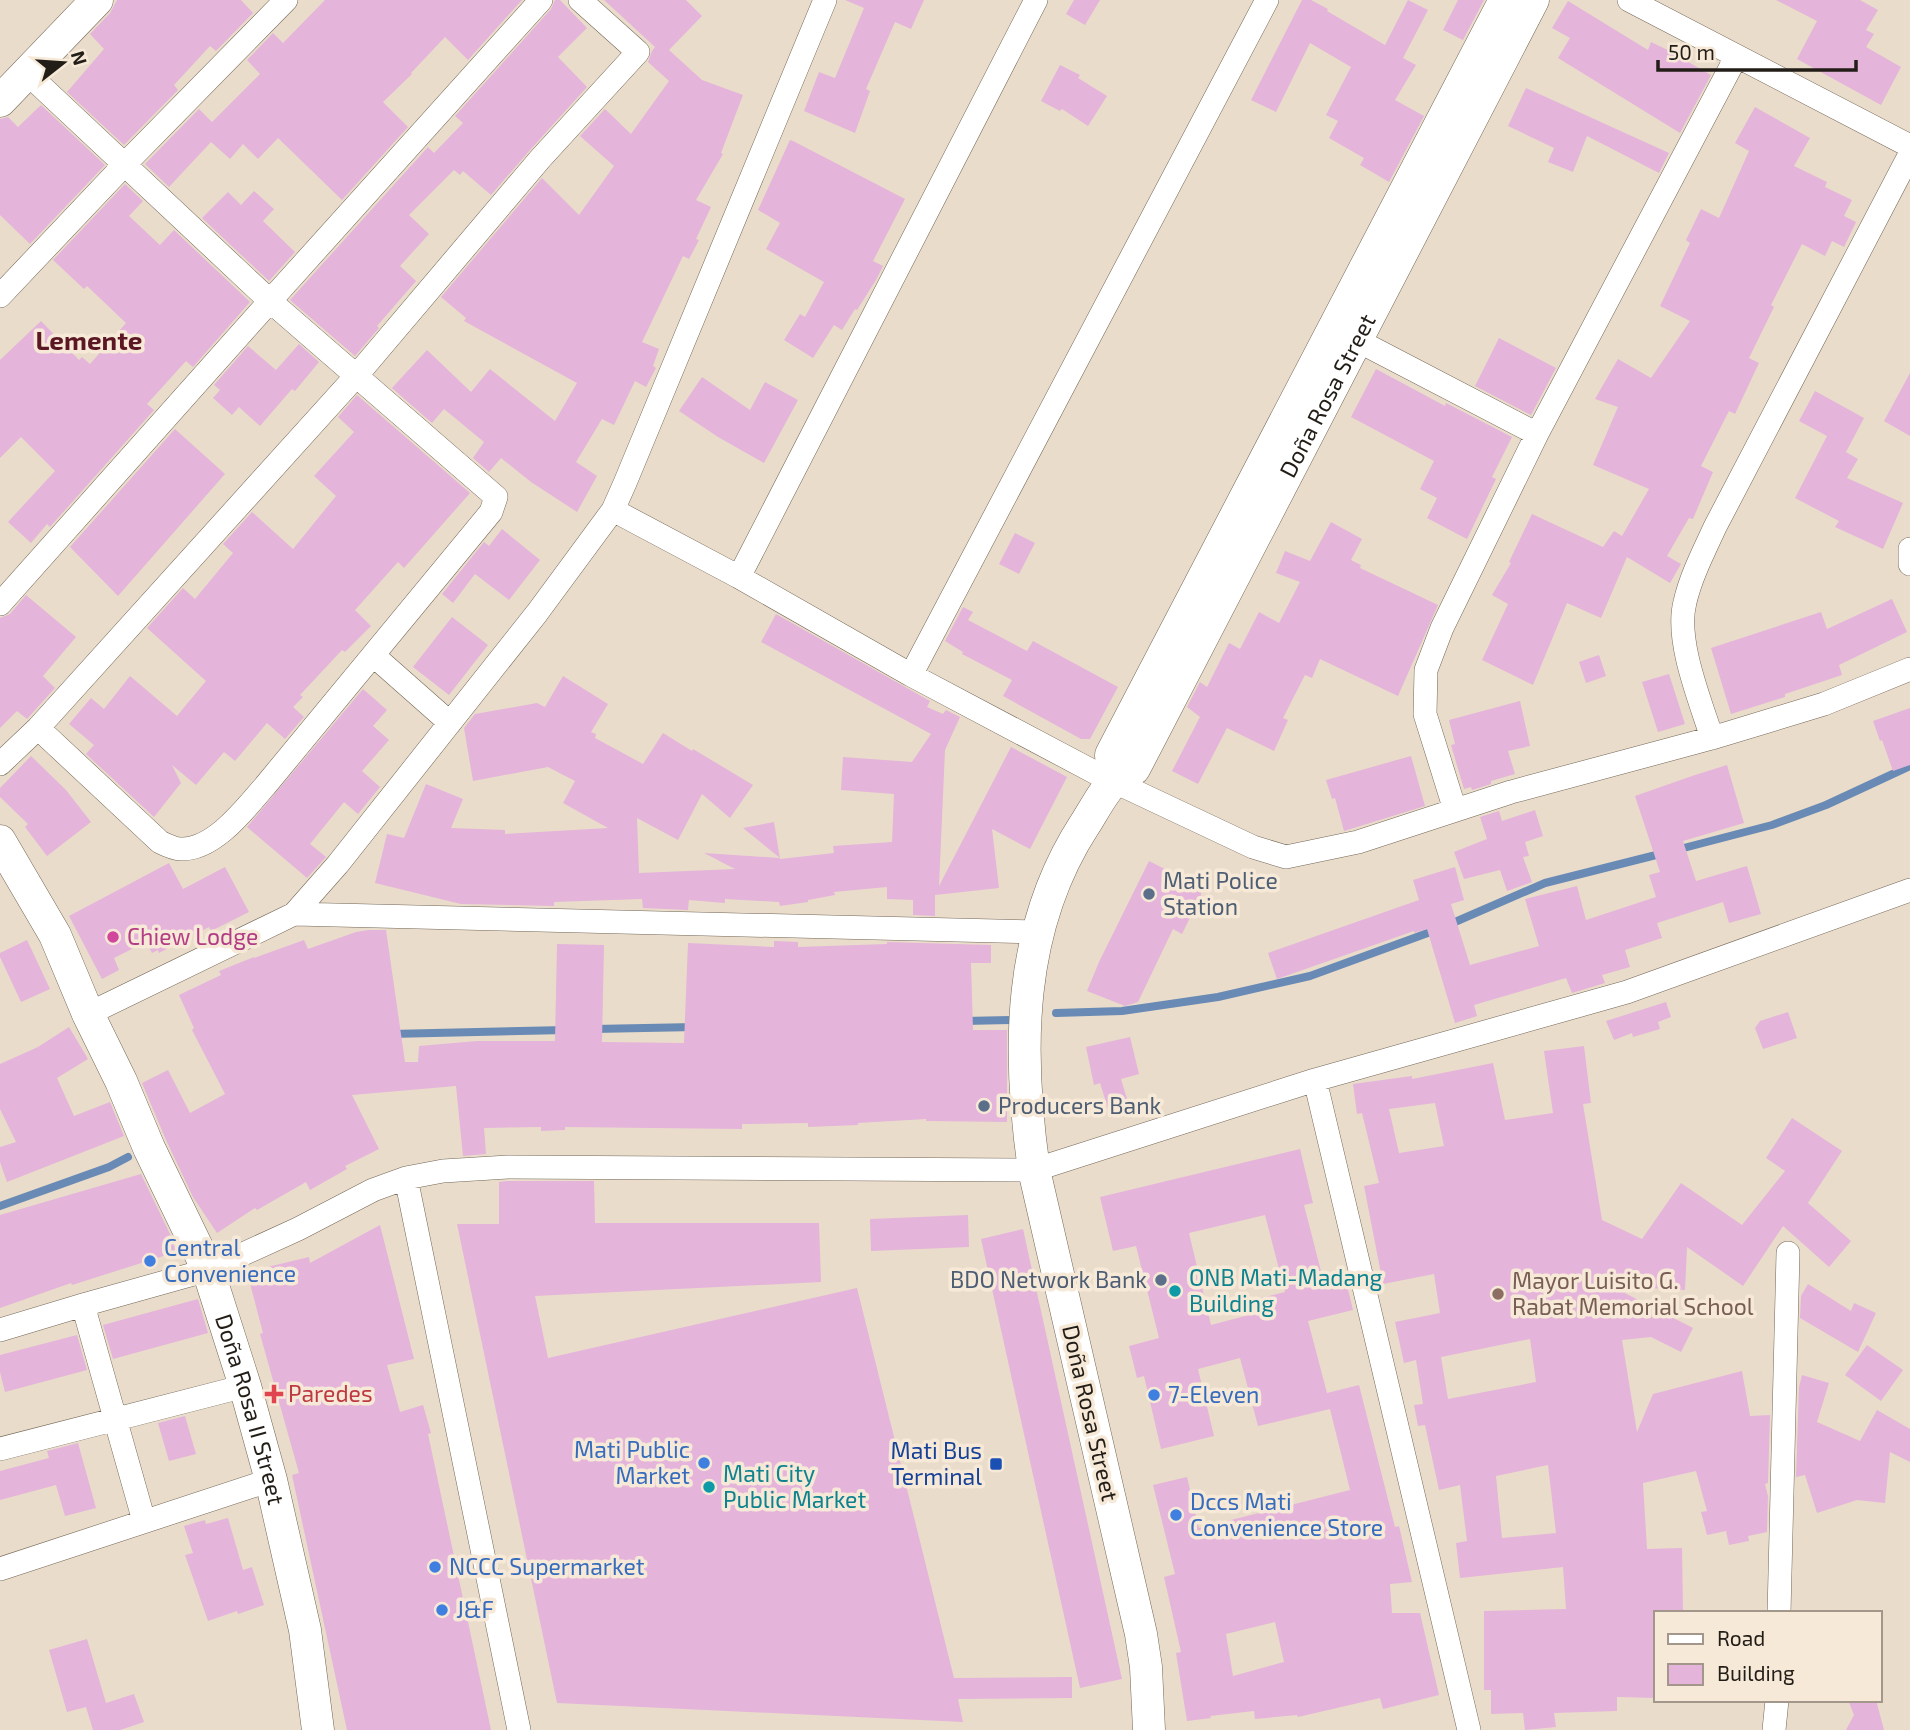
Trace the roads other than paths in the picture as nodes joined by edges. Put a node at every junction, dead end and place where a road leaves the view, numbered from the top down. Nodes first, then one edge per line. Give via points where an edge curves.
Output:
1 (97, 0) edge
2 (286, 0) edge
3 (541, 0) edge
4 (580, 0) edge
5 (825, 0) edge
6 (1036, 0) edge
7 (1267, 0) edge
8 (1505, 0) edge
9 (1532, 0) edge
10 (1629, 0) edge
11 (1736, 57) junction
12 (10, 83) edge
13 (1910, 146) edge
14 (1910, 154) edge
15 (125, 164) junction
16 (0, 296) edge
17 (270, 301) junction
18 (1346, 335) junction
19 (357, 375) junction
20 (1537, 434) junction
21 (613, 510) junction
22 (1910, 549) edge
23 (1910, 564) edge
24 (739, 577) junction
25 (0, 604) edge
26 (373, 655) junction
27 (1910, 669) edge
28 (911, 675) junction
29 (450, 723) junction
30 (38, 727) junction
31 (1712, 738) junction
32 (0, 764) edge
33 (1113, 781) junction
34 (1455, 810) junction
35 (0, 841) edge
36 (1910, 890) edge
37 (293, 914) junction
38 (1037, 932) junction
39 (88, 1014) junction
40 (1315, 1080) junction
41 (1034, 1170) junction
42 (406, 1178) junction
43 (1788, 1253) dead end
44 (208, 1270) junction
45 (83, 1305) junction
46 (0, 1330) edge
47 (245, 1386) junction
48 (115, 1419) junction
49 (0, 1450) edge
50 (271, 1480) junction
51 (144, 1521) junction
52 (0, 1569) edge
53 (1779, 1611) edge
54 (1777, 1702) edge
55 (318, 1730) edge
56 (519, 1730) edge
57 (1149, 1730) edge
58 (1469, 1730) edge
59 (1774, 1730) edge

1 - 12 street
2 - 15 street
3 - 17 street
4 - 19 street via 638,52 540,159
5 - 21 street
6 - 24 street
7 - 28 street
8 - 18 street, Doña Rosa Street
9 - 18 street, Doña Rosa Street
10 - 11 street
11 - 13 street
11 - 20 street
12 - 15 street
14 - 31 street via 1715,527 1684,604 1683,637
15 - 16 street
15 - 17 street
17 - 19 street
17 - 25 street
18 - 20 street
18 - 33 street, Doña Rosa Street via 1134,769
19 - 26 street via 496,498 491,512
19 - 30 street
20 - 34 street via 1426,670 1425,714
21 - 24 street
21 - 29 street
22 - 23 street
24 - 28 street
26 - 29 street
26 - 30 street via 233,822 193,848 178,849 160,842
27 - 31 street via 1824,704
28 - 33 street
29 - 37 street
30 - 32 street
31 - 34 street
33 - 34 street via 1253,847 1286,857 1358,842
33 - 38 street, Doña Rosa Street via 1063,864
35 - 39 street, Doña Rosa II Street via 55,935
36 - 40 street via 1627,992
37 - 38 street
37 - 39 street
38 - 41 street, Doña Rosa Street via 1026,1028
39 - 44 street, Doña Rosa II Street
40 - 41 street
40 - 58 street
41 - 42 street via 508,1167
41 - 57 street, Doña Rosa Street via 1141,1634
42 - 44 street
42 - 56 street
43 - 53 street
44 - 45 street
44 - 47 street, Doña Rosa II Street
45 - 46 street
45 - 48 street
47 - 48 street
47 - 50 street, Doña Rosa II Street
48 - 49 street
48 - 51 street
50 - 51 street
50 - 55 street, Doña Rosa II Street via 305,1630
51 - 52 street
54 - 59 street

